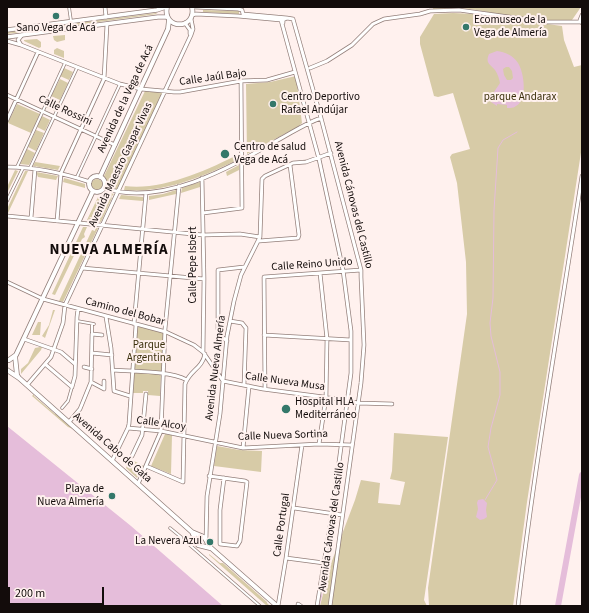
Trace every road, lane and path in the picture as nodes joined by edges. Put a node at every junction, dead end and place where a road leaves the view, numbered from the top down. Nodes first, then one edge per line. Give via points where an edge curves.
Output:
1 (69, 7) edge
2 (105, 7) edge
3 (166, 7) edge
4 (192, 7) edge
5 (196, 7) edge
6 (106, 17) junction
7 (192, 17) junction
8 (287, 18) junction
9 (168, 19) junction
10 (581, 19) edge
11 (71, 21) junction
12 (185, 23) junction
13 (107, 24) junction
14 (177, 24) junction
15 (282, 25) junction
16 (168, 29) junction
17 (7, 30) edge
18 (22, 35) junction
19 (190, 36) junction
20 (7, 37) edge
21 (7, 41) edge
22 (21, 45) junction
23 (38, 52) junction
24 (65, 63) junction
25 (77, 68) junction
26 (310, 68) dead end
27 (295, 72) junction
28 (104, 79) junction
29 (241, 81) junction
30 (120, 84) junction
31 (142, 89) junction
32 (165, 91) junction
33 (7, 95) edge
34 (17, 99) junction
35 (44, 111) junction
36 (54, 116) junction
37 (321, 118) junction
38 (7, 120) edge
39 (309, 122) junction
40 (81, 128) junction
41 (96, 136) junction
42 (115, 145) junction
43 (331, 153) junction
44 (318, 157) junction
45 (242, 160) junction
46 (290, 165) junction
47 (7, 167) edge
48 (17, 167) junction
49 (24, 167) junction
50 (30, 168) junction
51 (35, 168) junction
52 (61, 173) junction
53 (582, 176) edge
54 (100, 177) junction
55 (76, 178) junction
56 (202, 178) junction
57 (90, 182) junction
58 (179, 186) junction
59 (104, 188) junction
60 (93, 192) junction
61 (119, 192) junction
62 (146, 193) junction
63 (7, 201) edge
64 (203, 213) junction
65 (7, 216) edge
66 (31, 218) junction
67 (57, 221) junction
68 (79, 223) junction
69 (103, 225) junction
70 (144, 229) junction
71 (175, 232) junction
72 (203, 235) junction
73 (259, 239) junction
74 (244, 266) junction
75 (82, 268) junction
76 (361, 270) junction
77 (343, 272) junction
78 (320, 273) junction
79 (139, 274) junction
80 (170, 276) junction
81 (204, 279) junction
82 (7, 282) edge
83 (43, 299) junction
84 (65, 305) junction
85 (78, 309) junction
86 (106, 317) junction
87 (77, 321) junction
88 (230, 321) junction
89 (135, 324) junction
90 (166, 332) junction
91 (92, 334) junction
92 (102, 335) dead end
93 (264, 335) junction
94 (24, 339) junction
95 (327, 339) junction
96 (350, 340) junction
97 (226, 341) junction
98 (54, 349) junction
99 (92, 353) junction
100 (204, 353) junction
101 (112, 355) junction
102 (16, 356) junction
103 (8, 360) edge
104 (16, 364) junction
105 (45, 364) junction
106 (75, 364) junction
107 (84, 367) dead end
108 (92, 369) junction
109 (7, 370) edge
110 (17, 370) junction
111 (113, 370) junction
112 (133, 372) junction
113 (12, 373) junction
114 (164, 374) junction
115 (19, 378) junction
116 (187, 380) junction
117 (104, 381) dead end
118 (223, 381) junction
119 (91, 382) junction
120 (27, 385) junction
121 (244, 385) junction
122 (249, 386) junction
123 (72, 387) junction
124 (265, 389) junction
125 (146, 394) dead end
126 (130, 396) junction
127 (326, 397) junction
128 (347, 400) junction
129 (358, 403) junction
130 (392, 404) dead end
131 (62, 408) dead end
132 (69, 422) junction
133 (128, 428) junction
134 (143, 429) junction
135 (161, 431) junction
136 (184, 436) junction
137 (215, 443) junction
138 (319, 444) junction
139 (341, 444) junction
140 (302, 445) junction
141 (352, 445) junction
142 (243, 448) junction
143 (132, 456) dead end
144 (112, 461) junction
145 (146, 466) junction
146 (209, 476) junction
147 (224, 478) junction
148 (138, 484) junction
149 (294, 508) junction
150 (332, 514) junction
151 (342, 515) junction
152 (170, 528) dead end
153 (206, 529) junction
154 (192, 532) junction
155 (200, 536) junction
156 (195, 540) junction
157 (205, 543) junction
158 (286, 558) junction
159 (324, 563) junction
160 (260, 606) edge
161 (277, 606) edge
162 (317, 606) edge
163 (330, 606) edge
164 (518, 606) edge

1 - 11 street
2 - 6 street
3 - 6 street
3 - 9 main road, Avenida de la Vega de Acá
4 - 7 main road
5 - 8 street via 238,9 242,10 243,14
6 - 11 street
7 - 12 main road
7 - 15 street, Avenida Cánovas del Castillo via 196,14 238,16 281,20
7 - 19 street, Avenida Maestro Gaspar Vivas via 193,29
8 - 15 street
8 - 37 street, Avenida Cánovas del Castillo via 293,19
9 - 13 street via 158,17
9 - 14 main road
9 - 16 main road, Avenida de la Vega de Acá
10 - 26 street via 545,22 455,10 384,19 373,24 352,45 327,61
11 - 17 street
12 - 14 main road
12 - 19 street via 190,30
13 - 18 street
13 - 28 street
14 - 16 main road
15 - 27 street, Avenida Cánovas del Castillo
16 - 31 main road, Avenida de la Vega de Acá
18 - 20 street
18 - 22 street via 18,40
19 - 32 street, Avenida Maestro Gaspar Vivas
21 - 22 street, Calle Jaúl Bajo
22 - 23 street, Calle Jaúl Bajo
23 - 24 street, Calle Jaúl Bajo
23 - 34 street
24 - 25 street, Calle Jaúl Bajo
24 - 35 street
25 - 28 street, Calle Jaúl Bajo
25 - 36 street
27 - 29 street, Calle Jaúl Bajo via 267,80
27 - 39 street, Avenida Cánovas del Castillo
28 - 30 street, Calle Jaúl Bajo
28 - 40 street
29 - 32 street, Calle Jaúl Bajo via 180,92
29 - 45 street
30 - 31 street, Calle Jaúl Bajo
30 - 41 street
31 - 32 street, Calle Jaúl Bajo
31 - 42 main road, Avenida de la Vega de Acá
32 - 61 street, Avenida Maestro Gaspar Vivas
33 - 34 street, Calle Rossini
34 - 35 street, Calle Rossini
34 - 38 street
35 - 36 street, Calle Rossini
35 - 48 street
36 - 40 street, Calle Rossini
36 - 50 street
37 - 39 street
37 - 43 street, Avenida Cánovas del Castillo
39 - 44 street, Avenida Cánovas del Castillo
39 - 45 street
40 - 41 street, Calle Rossini
40 - 52 street
41 - 42 street, Calle Rossini
41 - 55 street
42 - 54 main road, Avenida de la Vega de Acá
43 - 44 street, Avenida Nueva Almería
43 - 76 street, Avenida Cánovas del Castillo
44 - 46 street, Avenida Nueva Almería
44 - 77 street, Avenida Cánovas del Castillo
45 - 56 street
45 - 64 street via 242,208
46 - 73 street, Avenida Nueva Almería via 262,179
46 - 73 street via 298,238
47 - 48 street
48 - 49 street
49 - 50 street
49 - 63 street
50 - 51 street
51 - 52 street
51 - 66 street
52 - 55 street
52 - 67 street
53 - 164 street via 530,508
54 - 57 main road via 93,178
54 - 59 main road via 104,182
55 - 57 street
56 - 58 street
56 - 64 street, Calle Pepe Isbert
57 - 60 main road
58 - 62 street
58 - 71 street
59 - 60 main road
59 - 61 street
60 - 68 main road
61 - 62 street
61 - 69 street, Avenida Maestro Gaspar Vivas
62 - 70 street
64 - 72 street, Calle Pepe Isbert
65 - 66 street
66 - 67 street
67 - 68 street
68 - 69 street
68 - 83 main road
69 - 70 street
69 - 75 street, Avenida Maestro Gaspar Vivas
70 - 71 street
70 - 79 street
71 - 72 street
71 - 80 street
72 - 73 street via 240,234
72 - 81 street, Calle Pepe Isbert
73 - 74 street, Avenida Nueva Almería
74 - 88 street, Avenida Nueva Almería
74 - 97 street via 218,270 218,329
75 - 79 street
75 - 84 street, Avenida Maestro Gaspar Vivas
76 - 77 street, Calle Reino Unido
76 - 129 street, Avenida Cánovas del Castillo via 364,345
77 - 78 street, Calle Reino Unido
77 - 96 street, Avenida Cánovas del Castillo
78 - 93 street, Calle Reino Unido via 264,277
78 - 95 street
79 - 80 street
79 - 89 street
80 - 81 street
80 - 90 street
81 - 100 street, Calle Pepe Isbert
82 - 83 street, Camino del Bobar
83 - 84 street, Camino del Bobar
83 - 94 main road
84 - 85 street, Camino del Bobar
84 - 98 street, Avenida Maestro Gaspar Vivas via 63,323
85 - 86 street, Camino del Bobar
85 - 87 street
86 - 89 street, Camino del Bobar
86 - 101 street
87 - 91 street via 93,324
87 - 106 street
88 - 97 street, Avenida Nueva Almería
88 - 121 street via 242,323 246,328
89 - 90 street, Camino del Bobar
89 - 112 street
90 - 100 street, Camino del Bobar via 194,345
90 - 114 street
91 - 92 street
91 - 99 street
93 - 95 street
93 - 124 street
94 - 98 street
94 - 102 main road
95 - 96 street
95 - 127 street
96 - 128 street, Avenida Cánovas del Castillo
97 - 118 street, Avenida Nueva Almería
98 - 105 street, Avenida Maestro Gaspar Vivas
98 - 106 street
99 - 101 street
99 - 108 street
100 - 116 street via 202,363
100 - 118 street, Camino del Bobar
101 - 111 street
102 - 103 main road
102 - 104 main road
103 - 104 main road
104 - 110 main road
105 - 120 street, Avenida Maestro Gaspar Vivas
105 - 123 street
106 - 123 street
107 - 108 street
108 - 119 street
109 - 113 main road, Avenida Cabo de Gata
110 - 113 main road
110 - 115 main road
111 - 112 street
111 - 126 street via 114,391
112 - 114 street
112 - 126 street
113 - 115 main road, Avenida Cabo de Gata
114 - 116 street
114 - 135 street
115 - 120 main road, Avenida Cabo de Gata
116 - 136 street
117 - 119 street via 104,389
118 - 121 street, Calle Nueva Musa
118 - 137 street, Avenida Nueva Almería
119 - 132 street via 80,409
120 - 132 main road, Avenida Cabo de Gata
121 - 122 street, Calle Nueva Musa
122 - 124 street, Calle Nueva Musa
122 - 142 street
123 - 131 street via 68,401
124 - 127 street, Calle Nueva Musa
125 - 134 street
126 - 133 street
127 - 128 street, Calle Nueva Musa
127 - 138 street
128 - 129 street, Calle Nueva Musa
128 - 139 street, Avenida Cánovas del Castillo
129 - 130 street, Calle Nueva Musa
129 - 141 street, Avenida Cánovas del Castillo
132 - 144 main road, Avenida Cabo de Gata
133 - 134 street, Calle Alcoy
133 - 144 street
134 - 135 street, Calle Alcoy
134 - 143 street
135 - 136 street, Calle Alcoy
135 - 145 street
136 - 137 street, Calle Alcoy
136 - 145 street via 183,482
137 - 142 street, Calle Nueva Sortina
137 - 146 street, Avenida Nueva Almería
138 - 139 street, Calle Nueva Sortina
138 - 140 street, Calle Nueva Sortina
139 - 141 street, Calle Nueva Sortina
139 - 150 street, Avenida Cánovas del Castillo
140 - 142 street, Calle Nueva Sortina
140 - 149 street, Calle Portugal
141 - 151 street, Avenida Cánovas del Castillo
144 - 148 main road, Avenida Cabo de Gata
145 - 148 street
146 - 147 street
146 - 153 street, Avenida Nueva Almería
147 - 147 street via 220,510 220,544 237,546 240,541 247,482
148 - 154 main road, Avenida Cabo de Gata
149 - 150 street
149 - 158 street, Calle Portugal
150 - 151 street
150 - 159 street, Avenida Cánovas del Castillo
151 - 163 street, Avenida Cánovas del Castillo
152 - 160 street via 181,537 181,541 184,540
153 - 155 street
153 - 157 street, Avenida Nueva Almería
154 - 155 main road, Avenida Cabo de Gata
154 - 156 main road, Avenida Cabo de Gata
155 - 156 main road
155 - 157 main road, Avenida Cabo de Gata
156 - 157 main road via 198,545
157 - 161 main road
158 - 159 street
158 - 161 street, Calle Portugal
159 - 162 street, Avenida Cánovas del Castillo

